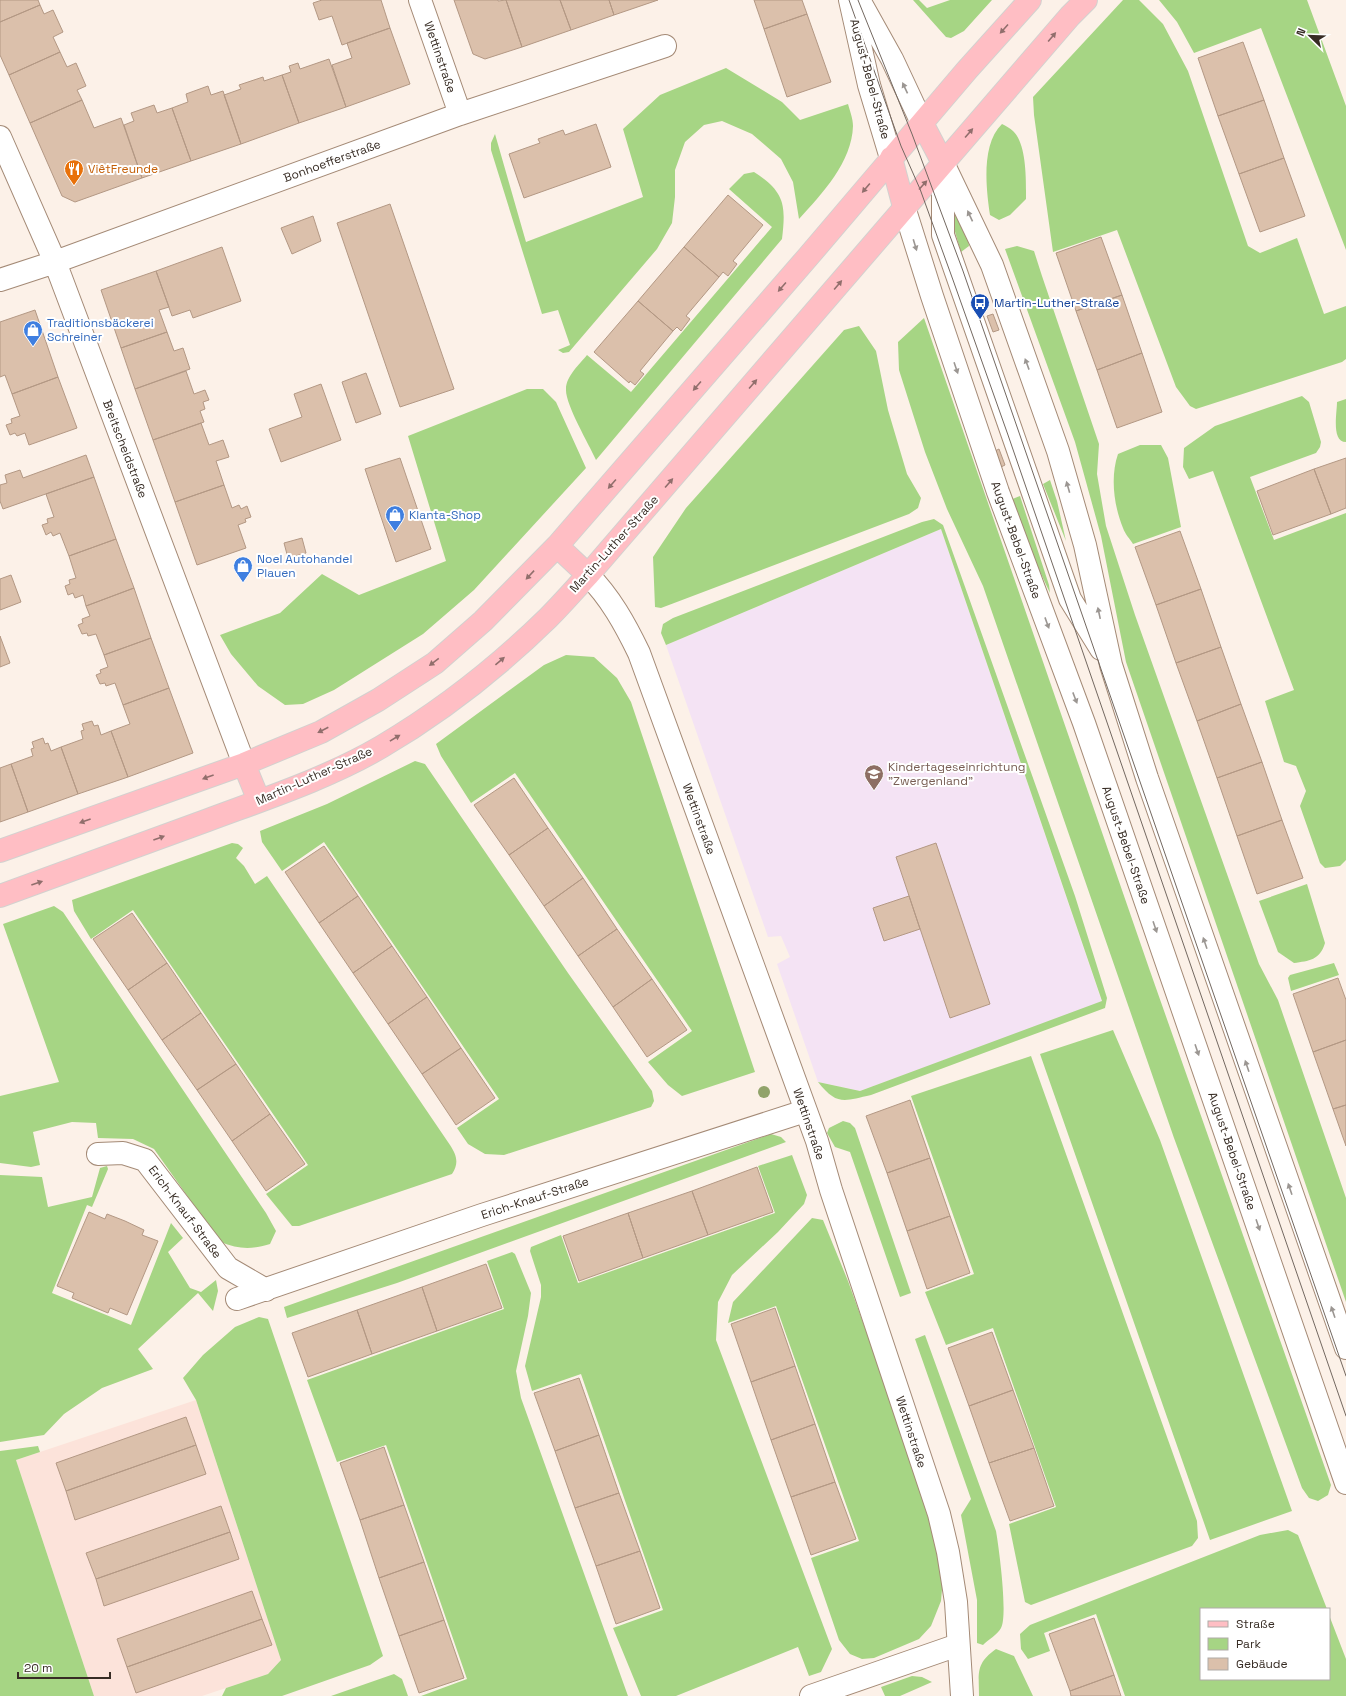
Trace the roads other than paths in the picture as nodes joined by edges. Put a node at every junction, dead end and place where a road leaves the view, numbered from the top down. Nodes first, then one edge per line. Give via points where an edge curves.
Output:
1 (420, 0) edge
2 (850, 0) edge
3 (858, 0) edge
4 (1030, 0) edge
5 (1086, 0) edge
6 (665, 46) dead end
7 (460, 114) junction
8 (922, 123) junction
9 (0, 137) edge
10 (891, 158) junction
11 (943, 163) junction
12 (904, 207) junction
13 (55, 262) junction
14 (0, 280) edge
15 (557, 546) junction
16 (588, 575) junction
17 (1111, 665) junction
18 (244, 764) junction
19 (259, 801) junction
20 (0, 851) edge
21 (0, 896) edge
22 (805, 1111) junction
23 (98, 1154) dead end
24 (266, 1290) junction
25 (237, 1299) dead end
26 (1346, 1348) edge
27 (1338, 1435) edge
28 (1346, 1483) edge
29 (958, 1646) junction
30 (811, 1696) edge
31 (962, 1696) edge

1 - 7 street, Wettinstraße
2 - 10 street, August-Bebel-Straße via 869,84
8 -> 3 street, August-Bebel-Straße via 892,59
4 -> 8 main road
11 -> 5 main road, Martin-Luther-Straße
6 - 7 street, Bonhoefferstraße
7 - 13 street, Bonhoefferstraße
8 - 10 main road
8 - 11 main road
9 - 13 street, Breitscheidstraße
10 - 12 main road
10 -> 15 main road
12 -> 11 main road, Martin-Luther-Straße
17 -> 11 street via 1085,545 1058,451 992,265
11 - 17 street via 943,235 1070,599
16 -> 12 main road, Martin-Luther-Straße
12 -> 27 street, August-Bebel-Straße via 998,492 1084,723
13 - 14 street, Bonhoefferstraße
13 - 18 street, Breitscheidstraße
15 - 16 main road
15 -> 18 main road via 483,622 435,662 378,700 321,732
19 -> 16 main road, Martin-Luther-Straße via 326,774 379,748 415,726 467,690 507,656 549,617
16 - 22 street, Wettinstraße via 616,610 639,653
26 -> 17 street via 1147,778
18 - 19 main road
18 -> 20 main road
21 -> 19 main road, Martin-Luther-Straße
22 - 24 street, Erich-Knauf-Straße via 482,1215
22 - 29 street, Wettinstraße via 939,1514 956,1602
23 - 24 street, Erich-Knauf-Straße via 123,1153 145,1160 228,1268
24 - 25 street, Erich-Knauf-Straße
27 - 28 street, August-Bebel-Straße
29 - 30 street
29 - 31 street, Wettinstraße

